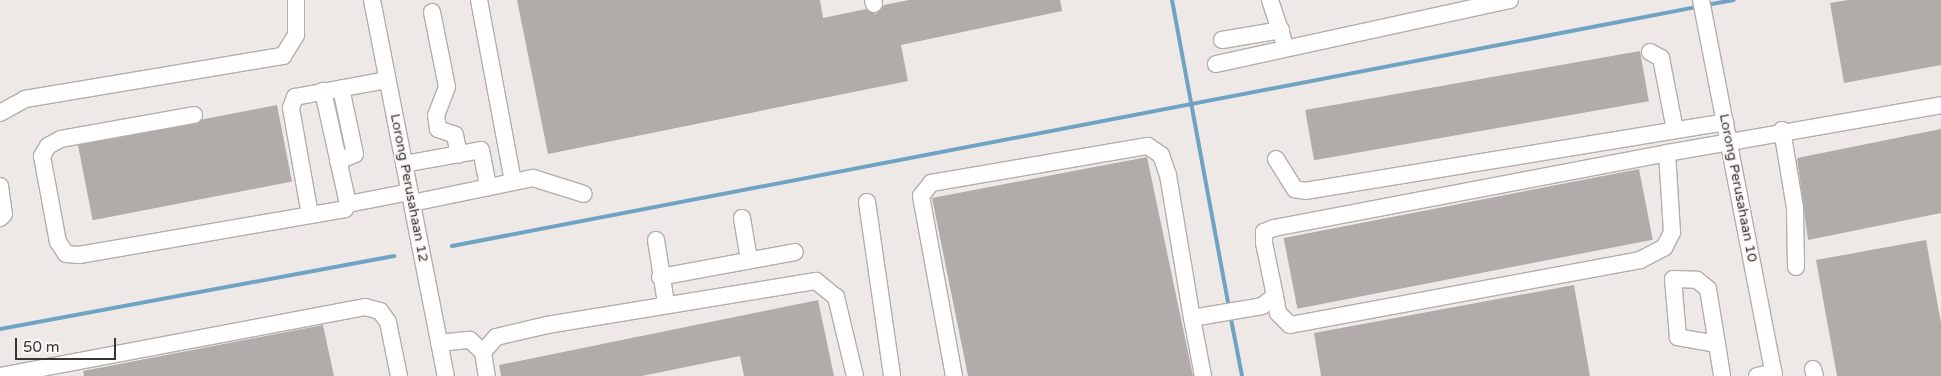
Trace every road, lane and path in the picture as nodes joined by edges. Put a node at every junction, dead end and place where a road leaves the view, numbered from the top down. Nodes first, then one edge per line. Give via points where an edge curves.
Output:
1 (296, 0) edge
2 (372, 0) edge
3 (479, 0) edge
4 (1270, 0) edge
5 (1510, 0) edge
6 (1487, 2) edge
7 (1702, 3) edge
8 (432, 12) dead end
9 (1280, 30) junction
10 (1222, 40) dead end
11 (1286, 48) junction
12 (1650, 52) dead end
13 (1216, 64) dead end
14 (387, 80) junction
15 (341, 88) junction
16 (323, 91) junction
17 (1941, 106) edge
18 (1, 111) edge
19 (194, 116) dead end
20 (1725, 122) junction
21 (1675, 130) junction
22 (1782, 130) junction
23 (1729, 139) junction
24 (1667, 153) junction
25 (459, 155) junction
26 (1276, 158) dead end
27 (338, 161) junction
28 (404, 164) junction
29 (513, 182) junction
30 (0, 186) edge
31 (488, 187) junction
32 (584, 194) dead end
33 (411, 198) junction
34 (867, 202) dead end
35 (348, 204) junction
36 (310, 215) junction
37 (0, 218) edge
38 (742, 218) dead end
39 (656, 240) dead end
40 (795, 252) dead end
41 (749, 260) junction
42 (1796, 267) dead end
43 (660, 277) junction
44 (1275, 296) junction
45 (666, 303) junction
46 (1192, 318) junction
47 (439, 343) junction
48 (1717, 344) dead end
49 (483, 352) junction
50 (1774, 374) edge
51 (0, 376) edge
52 (399, 376) edge
53 (446, 376) edge
54 (487, 376) edge
55 (855, 376) edge
56 (892, 376) edge
57 (954, 376) edge
58 (1202, 376) edge
59 (1722, 376) edge
60 (1757, 376) edge

1 - 18 street via 296,35 283,56 25,99
2 - 14 street, Lorong Perusahaan 12
3 - 29 street
4 - 9 street
5 - 6 street
6 - 11 street
7 - 20 street, Lorong Perusahaan 10
8 - 25 street via 447,87 436,115 438,129 456,134
9 - 10 street
9 - 11 street
11 - 13 street
12 - 21 street via 1660,58
14 - 15 street
14 - 28 street, Lorong Perusahaan 12
15 - 16 street
15 - 27 street via 355,154
16 - 27 street
16 - 36 street via 295,97 291,108
17 - 22 street
19 - 36 street via 61,139 48,146 42,156 58,242 66,254 79,255
20 - 21 street
20 - 23 street, Lorong Perusahaan 10
21 - 26 street via 1305,191 1295,189
22 - 23 street
22 - 42 street via 1795,208
23 - 24 street
23 - 50 street, Lorong Perusahaan 10
24 - 44 street via 1274,228 1264,232 1264,243
24 - 44 street via 1672,232 1664,248 1640,260 1290,325 1278,313
25 - 28 street
25 - 31 street via 481,150
27 - 35 street
28 - 33 street, Lorong Perusahaan 12
29 - 31 street
29 - 32 street via 533,178
30 - 37 street via 4,214
31 - 33 street
33 - 35 street
33 - 47 street, Lorong Perusahaan 12
34 - 56 street
35 - 36 street via 345,209
38 - 41 street
39 - 43 street
40 - 41 street
41 - 43 street
43 - 45 street
44 - 46 street via 1262,306
45 - 49 street via 496,337
45 - 55 street via 816,281 836,297
46 - 57 street via 1168,175 1161,154 1148,146 931,183 921,196
46 - 58 street
47 - 49 street via 470,340
47 - 53 street, Lorong Perusahaan 12
48 - 59 street
49 - 54 street
50 - 60 street
51 - 52 street via 365,308 380,310 388,322

